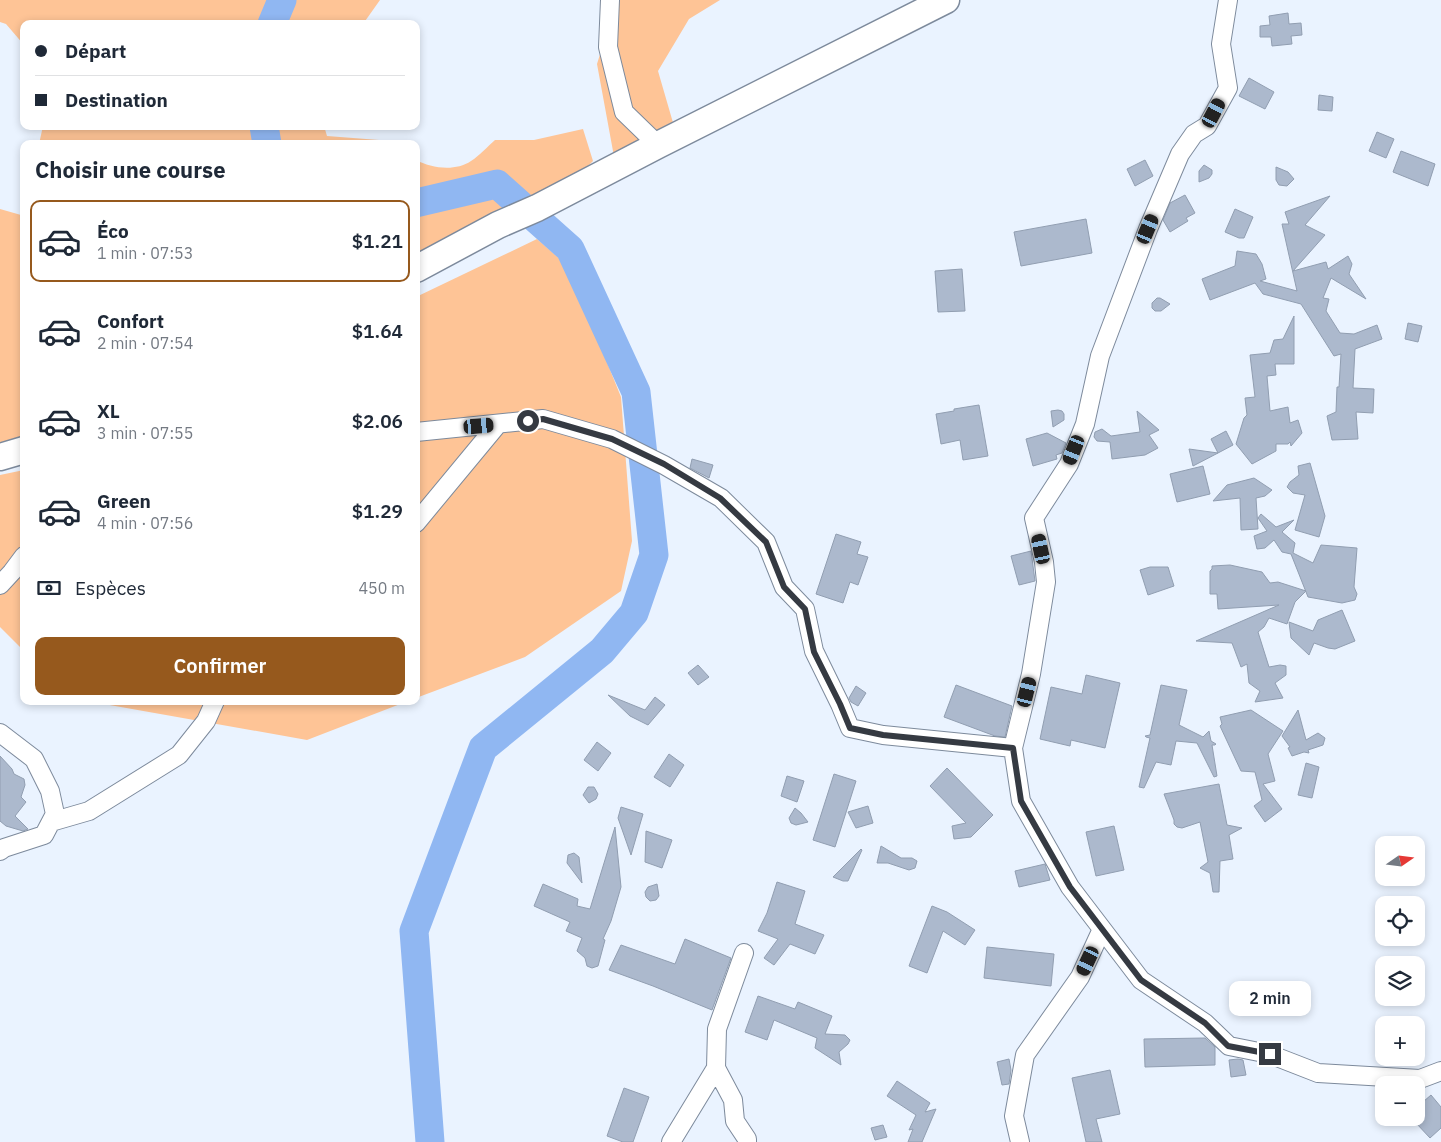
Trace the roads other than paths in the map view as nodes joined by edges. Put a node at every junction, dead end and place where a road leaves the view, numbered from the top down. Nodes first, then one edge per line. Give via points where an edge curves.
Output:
1 (610, 0) edge
2 (946, 0) edge
3 (1228, 0) edge
4 (658, 145) junction
5 (420, 267) edge
6 (498, 424) junction
7 (420, 432) edge
8 (20, 451) edge
9 (0, 457) edge
10 (420, 519) edge
11 (20, 561) edge
12 (0, 585) edge
13 (213, 705) edge
14 (0, 733) edge
15 (1013, 748) junction
16 (51, 822) junction
17 (0, 851) edge
18 (1102, 929) junction
19 (744, 953) dead end
20 (716, 1068) junction
21 (1441, 1072) edge
22 (671, 1142) edge
23 (747, 1142) edge
24 (1020, 1142) edge

1 - 4 street via 608,47 624,112
2 - 4 highway
3 - 15 street via 1221,44 1228,88 1207,126 1194,134 1180,154 1100,356 1085,424 1069,464 1034,518 1046,582 1031,674
4 - 5 highway
6 - 7 street
6 - 10 street
6 - 15 street via 543,419 612,439 664,464 720,498 766,542 784,587 805,609 814,652 850,728 892,736
8 - 9 highway
11 - 12 street
13 - 16 street via 206,721 179,754 89,811
14 - 16 street via 34,759 50,791 55,814
15 - 18 street via 1021,801 1070,887
16 - 17 street via 44,835
18 - 21 street via 1141,980 1205,1023 1228,1046 1270,1054 1318,1073 1420,1079
18 - 24 street via 1080,977 1025,1056 1014,1116
19 - 20 street via 716,1029
20 - 22 street
20 - 23 street via 733,1100 735,1121

